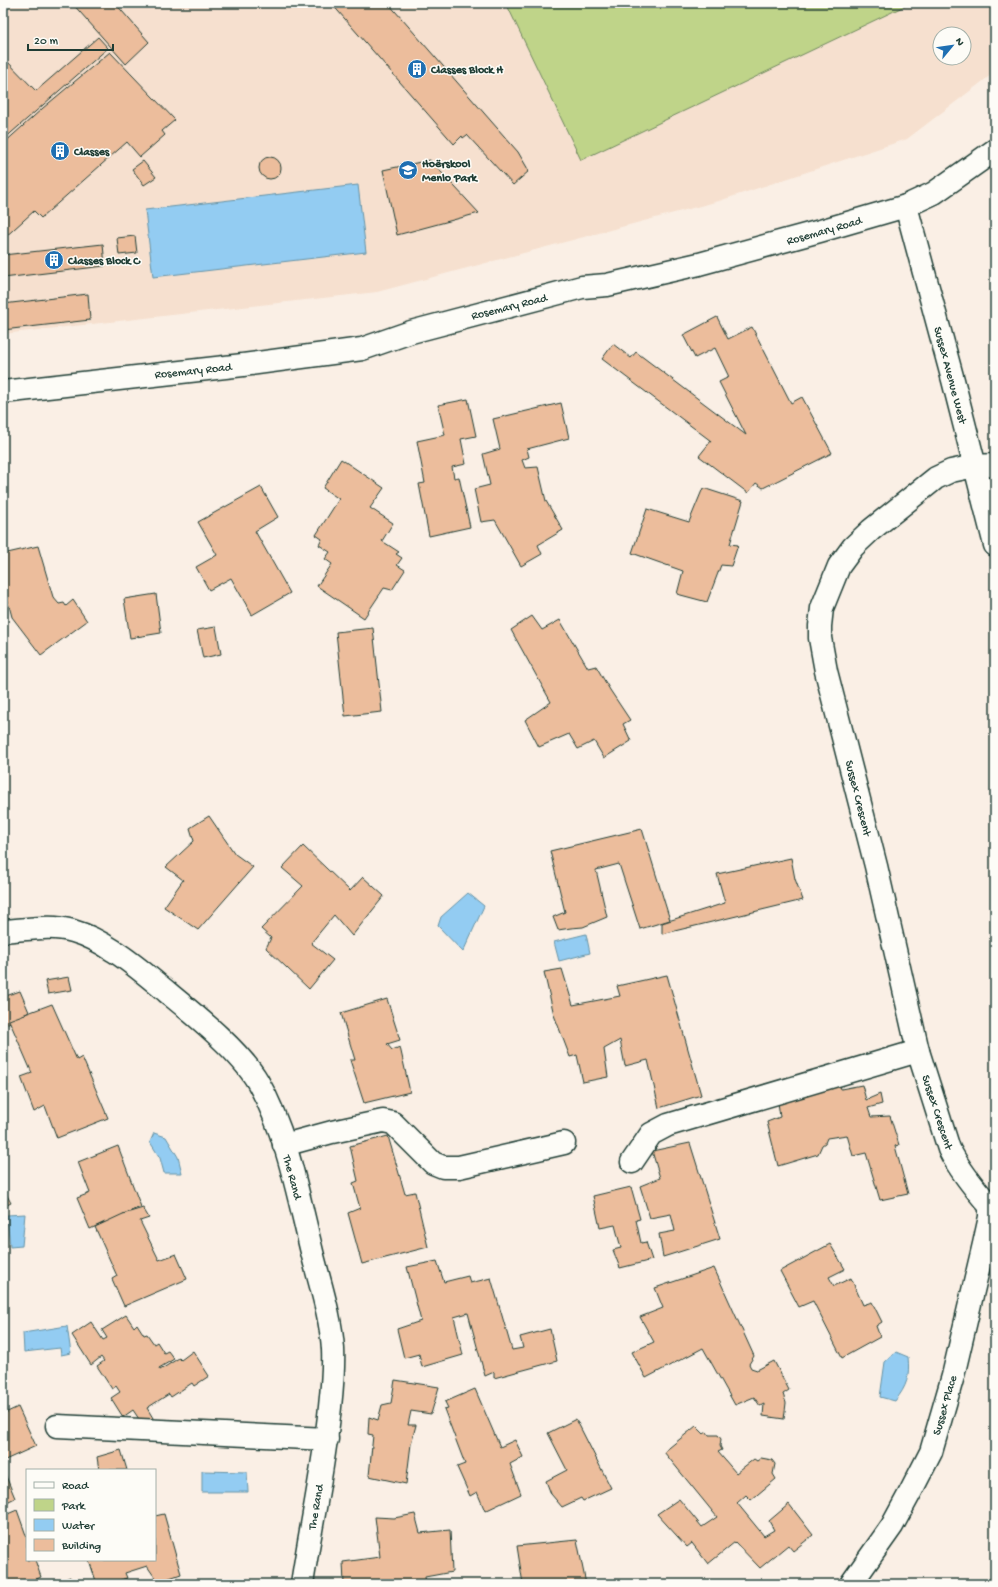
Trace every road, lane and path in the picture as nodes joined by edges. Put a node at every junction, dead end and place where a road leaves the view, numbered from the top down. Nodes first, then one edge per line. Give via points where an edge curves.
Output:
1 (995, 150) edge
2 (906, 206) junction
3 (3, 392) edge
4 (985, 466) edge
5 (995, 545) edge
6 (3, 931) edge
7 (918, 1051) junction
8 (564, 1143) dead end
9 (284, 1145) junction
10 (632, 1162) dead end
11 (990, 1206) joint
12 (57, 1426) dead end
13 (327, 1439) junction
14 (302, 1584) edge
15 (850, 1584) edge

1 - 2 street, Rosemary Road via 934,193
2 - 3 street, Rosemary Road via 699,264 607,285 582,287 411,332 362,349
2 - 4 street, Sussex Avenue West
4 - 5 street, Sussex Avenue West
4 - 7 street, Sussex Crescent via 951,471 936,478 871,530 853,547 839,566 822,608 820,638 826,671 876,866
6 - 9 street, The Rand via 51,928 71,930 113,950 191,1012 249,1068 270,1108
7 - 10 street via 668,1124 652,1134
7 - 11 street, Sussex Crescent via 949,1149 972,1187
8 - 9 street via 459,1168 432,1163 393,1124 383,1121
9 - 13 street, The Rand via 331,1334 334,1370
11 - 15 street, Sussex Place via 990,1217 953,1376 931,1452 892,1526
12 - 13 street
13 - 14 street, The Rand

